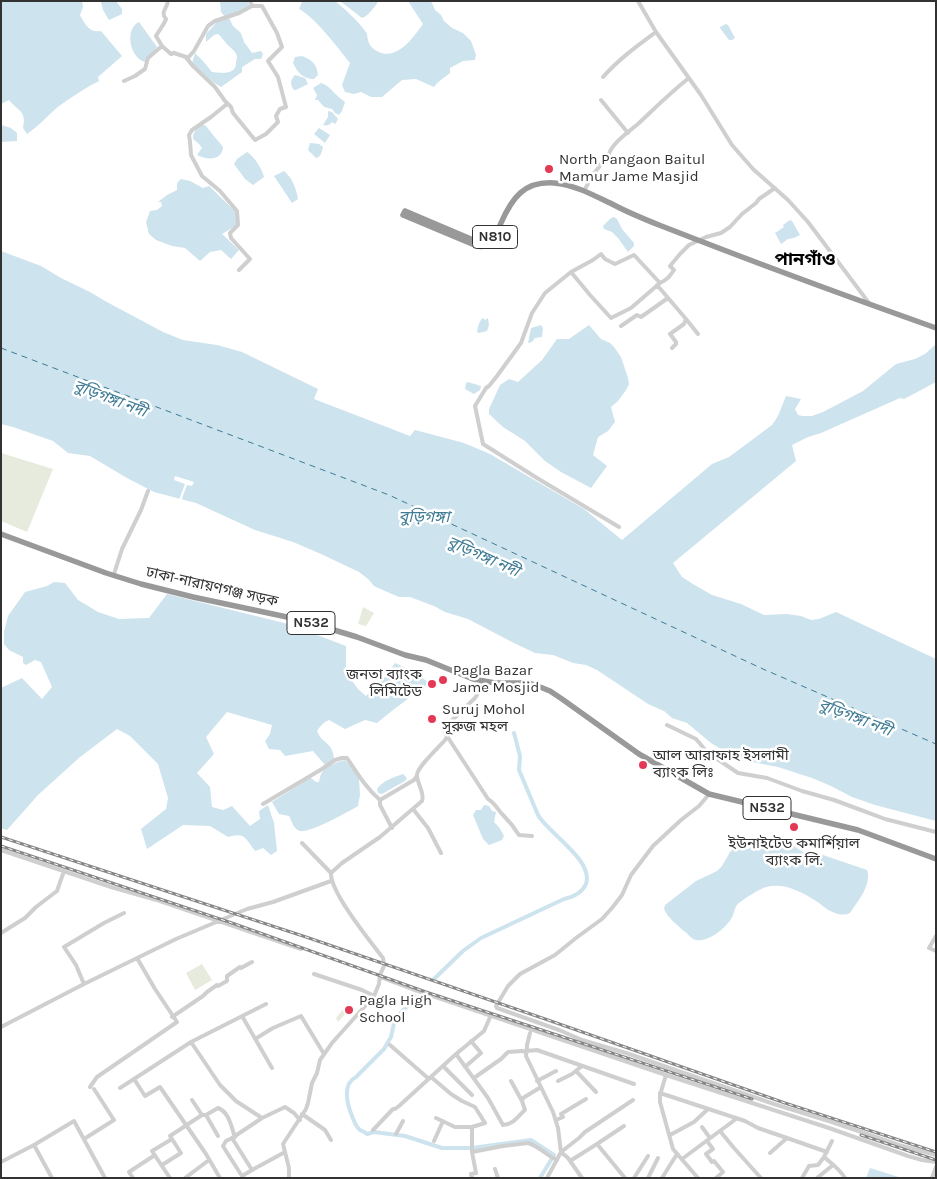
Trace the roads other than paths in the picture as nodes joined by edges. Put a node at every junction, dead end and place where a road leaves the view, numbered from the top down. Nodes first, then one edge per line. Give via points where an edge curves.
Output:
1 (168, 1) edge
2 (638, 1) edge
3 (251, 4) edge
4 (656, 32) junction
5 (162, 46) junction
6 (187, 59) junction
7 (603, 77) dead end
8 (689, 78) junction
9 (124, 81) dead end
10 (601, 100) dead end
11 (227, 104) junction
12 (628, 133) junction
13 (775, 188) junction
14 (584, 190) junction
15 (518, 193) junction
16 (699, 241) junction
17 (239, 270) dead end
18 (571, 272) junction
19 (659, 284) junction
20 (668, 298) junction
21 (870, 305) junction
22 (686, 319) junction
23 (621, 326) dead end
24 (936, 328) edge
25 (698, 334) dead end
26 (672, 348) dead end
27 (148, 491) dead end
28 (619, 527) dead end
29 (1, 534) edge
30 (114, 574) junction
31 (480, 681) junction
32 (667, 725) dead end
33 (447, 736) junction
34 (417, 776) junction
35 (709, 794) junction
36 (380, 800) junction
37 (263, 804) dead end
38 (413, 809) junction
39 (392, 828) junction
40 (936, 832) edge
41 (532, 836) dead end
42 (302, 842) dead end
43 (1, 850) edge
44 (442, 853) dead end
45 (936, 858) edge
46 (64, 871) junction
47 (331, 873) junction
48 (331, 881) junction
49 (124, 913) dead end
50 (219, 921) junction
51 (1, 933) edge
52 (936, 936) edge
53 (301, 949) dead end
54 (936, 951) edge
55 (138, 958) junction
56 (252, 962) dead end
57 (314, 974) dead end
58 (380, 977) junction
59 (84, 984) junction
60 (374, 996) junction
61 (266, 1004) dead end
62 (491, 1015) junction
63 (242, 1016) junction
64 (172, 1017) junction
65 (1, 1027) edge
66 (530, 1034) dead end
67 (255, 1039) junction
68 (471, 1041) junction
69 (190, 1042) junction
70 (390, 1045) dead end
71 (526, 1051) junction
72 (324, 1054) junction
73 (456, 1054) junction
74 (443, 1066) junction
75 (582, 1066) junction
76 (465, 1067) junction
77 (272, 1068) dead end
78 (556, 1071) dead end
79 (576, 1071) junction
80 (666, 1074) junction
81 (430, 1078) junction
82 (474, 1078) junction
83 (134, 1079) junction
84 (512, 1081) dead end
85 (538, 1081) junction
86 (558, 1081) dead end
87 (634, 1084) dead end
88 (541, 1087) junction
89 (120, 1088) dead end
90 (596, 1092) dead end
91 (660, 1092) junction
92 (472, 1094) dead end
93 (586, 1099) dead end
94 (192, 1100) dead end
95 (633, 1100) dead end
96 (522, 1101) junction
97 (708, 1109) junction
98 (302, 1114) junction
99 (204, 1115) junction
100 (262, 1118) junction
101 (436, 1118) dead end
102 (736, 1119) junction
103 (300, 1120) junction
104 (556, 1120) junction
105 (403, 1121) dead end
106 (443, 1121) junction
107 (186, 1125) junction
108 (624, 1126) dead end
109 (472, 1127) junction
110 (702, 1127) dead end
111 (373, 1130) dead end
112 (720, 1131) junction
113 (396, 1134) dead end
114 (670, 1135) junction
115 (218, 1136) dead end
116 (233, 1137) junction
117 (788, 1138) junction
118 (84, 1139) junction
119 (172, 1139) junction
120 (331, 1140) dead end
121 (434, 1140) dead end
122 (709, 1140) junction
123 (832, 1141) dead end
124 (597, 1144) junction
125 (34, 1145) junction
126 (285, 1152) junction
127 (472, 1152) junction
128 (561, 1152) junction
129 (827, 1152) junction
130 (770, 1153) dead end
131 (677, 1154) junction
132 (155, 1155) junction
133 (936, 1155) edge
134 (648, 1156) dead end
135 (824, 1157) junction
136 (658, 1158) dead end
137 (682, 1159) junction
138 (209, 1160) junction
139 (556, 1160) junction
140 (570, 1161) junction
141 (1, 1162) edge
142 (936, 1162) edge
143 (162, 1165) junction
144 (832, 1165) junction
145 (936, 1167) edge
146 (496, 1169) dead end
147 (252, 1170) junction
148 (190, 1176) edge
149 (218, 1177) edge
150 (52, 1178) edge
151 (105, 1178) edge
152 (133, 1178) edge
153 (170, 1178) edge
154 (184, 1178) edge
155 (289, 1178) edge
156 (472, 1178) edge
157 (498, 1178) edge
158 (547, 1178) edge
159 (582, 1178) edge
160 (625, 1178) edge
161 (634, 1178) edge
162 (648, 1178) edge
163 (662, 1178) edge
164 (698, 1178) edge
165 (716, 1178) edge
166 (761, 1178) edge
167 (802, 1178) edge
168 (817, 1178) edge
169 (845, 1178) edge
170 (932, 1178) edge

1 - 5 street via 163,12 165,22 156,36
2 - 4 street
3 - 6 street via 239,13 208,26
3 - 11 street via 262,6 277,32 282,47 268,61 278,77 286,107 276,116 278,122 255,140
4 - 7 street via 627,53
4 - 8 street
5 - 6 street via 171,54
5 - 9 street via 148,58 145,69
6 - 11 street
8 - 12 street
8 - 13 street via 732,145
10 - 12 street
11 - 17 street via 189,135 191,155 202,176 237,211 238,225 230,233 231,238 250,259
12 - 14 street via 610,150
13 - 16 street via 758,199 730,227
13 - 21 street via 808,222
14 - 15 highway via 549,182 535,184
14 - 16 highway via 638,217
15 - 15 highway, N810 via 494,238 482,247 403,215 405,211 484,242 494,233 506,206
16 - 19 street via 680,254 670,266 674,270 671,276
16 - 21 highway
18 - 19 street via 601,254 615,264 634,255
18 - 19 street via 611,318 631,308
18 - 28 street via 545,293 532,313 521,343 475,406 484,444
19 - 20 street
20 - 22 street
20 - 23 street via 641,317 637,315
21 - 24 highway
22 - 25 street
22 - 26 street via 670,334 676,342
27 - 30 street
29 - 30 highway, ঢাকা-নারায়ণগঞ্জ সড়ক / N532
30 - 31 highway, ঢাকা-নারায়ণগঞ্জ সড়ক / N532 via 165,590 302,620
31 - 33 street via 475,698 445,728
31 - 35 highway, ঢাকা-নারায়ণগঞ্জ সড়ক / N532 via 529,683 542,688 639,754
32 - 40 street via 696,739 708,752 738,773 767,778 885,819
33 - 34 street via 419,769
33 - 41 street via 488,799 519,835
34 - 36 street
34 - 38 street via 423,798
35 - 45 highway, N532 via 858,830
35 - 133 street via 653,846 631,875 622,895 602,919 555,955 520,974 508,986 497,1008 582,1040
36 - 37 street via 365,785 347,758 342,758
36 - 39 street
38 - 39 street
38 - 44 street
39 - 47 street
42 - 47 street
43 - 46 street
46 - 50 street
46 - 51 street via 57,891
47 - 48 street
48 - 50 street
48 - 58 street via 383,958
49 - 59 street via 64,947
50 - 53 street
50 - 55 street
52 - 54 street via 929,948
55 - 59 street
55 - 64 street
56 - 64 street via 234,971 227,976 227,981
57 - 60 street
58 - 60 street
58 - 62 street
59 - 65 street
60 - 72 street
61 - 63 street
62 - 68 street via 484,1031
62 - 80 street
63 - 67 street
63 - 69 street
64 - 118 street via 177,1022 97,1077 92,1088 114,1120
66 - 71 street
67 - 72 street via 301,1016
67 - 77 street
68 - 73 street
68 - 76 street via 481,1053
69 - 83 street
69 - 100 street via 220,1085 236,1101
70 - 81 street
71 - 75 street via 537,1050
71 - 82 street via 508,1052
71 - 85 street
72 - 98 street
73 - 74 street
73 - 76 street
74 - 81 street
74 - 92 street
75 - 79 street
75 - 87 street
76 - 82 street
78 - 85 street
79 - 86 street
79 - 90 street
80 - 91 street
80 - 142 street via 908,1156
81 - 109 street via 475,1107 484,1123
81 - 111 street
82 - 96 street via 503,1125 514,1121 525,1110
83 - 89 street
83 - 107 street via 145,1096 160,1087
84 - 96 street
85 - 88 street
88 - 96 street
88 - 104 street
91 - 97 street
91 - 114 street
93 - 104 street
94 - 99 street
95 - 128 street
97 - 102 street
97 - 114 street via 694,1122
98 - 103 street
98 - 120 street via 325,1130
99 - 107 street
99 - 115 street
99 - 116 street via 218,1108 222,1110
100 - 103 street via 285,1107
100 - 116 street
101 - 106 street
102 - 112 street
102 - 117 street
103 - 126 street via 283,1144
104 - 128 street
105 - 113 street
106 - 109 street via 455,1127
106 - 121 street
107 - 119 street via 170,1136
107 - 138 street
108 - 124 street
109 - 127 street
110 - 122 street
112 - 122 street
112 - 166 street
114 - 131 street
116 - 147 street
116 - 147 street via 223,1146 242,1176
117 - 129 street
117 - 130 street
118 - 125 street via 74,1121
118 - 151 street
119 - 132 street via 152,1152
119 - 143 street via 182,1153
122 - 137 street
122 - 165 street via 713,1149 706,1154 723,1172
123 - 129 street
124 - 140 street
124 - 160 street
125 - 141 street
125 - 150 street
126 - 147 street
126 - 155 street
127 - 139 street via 528,1143
127 - 156 street via 476,1172 471,1174
128 - 139 street
128 - 140 street
129 - 135 street
131 - 137 street
131 - 163 street
132 - 143 street
132 - 152 street via 129,1172
134 - 161 street
135 - 144 street
135 - 167 street via 818,1165 809,1166
136 - 162 street
137 - 164 street
138 - 148 street
138 - 149 street
139 - 158 street
140 - 159 street
143 - 153 street
144 - 168 street
144 - 169 street via 840,1169
145 - 170 street
146 - 157 street
148 - 154 street

